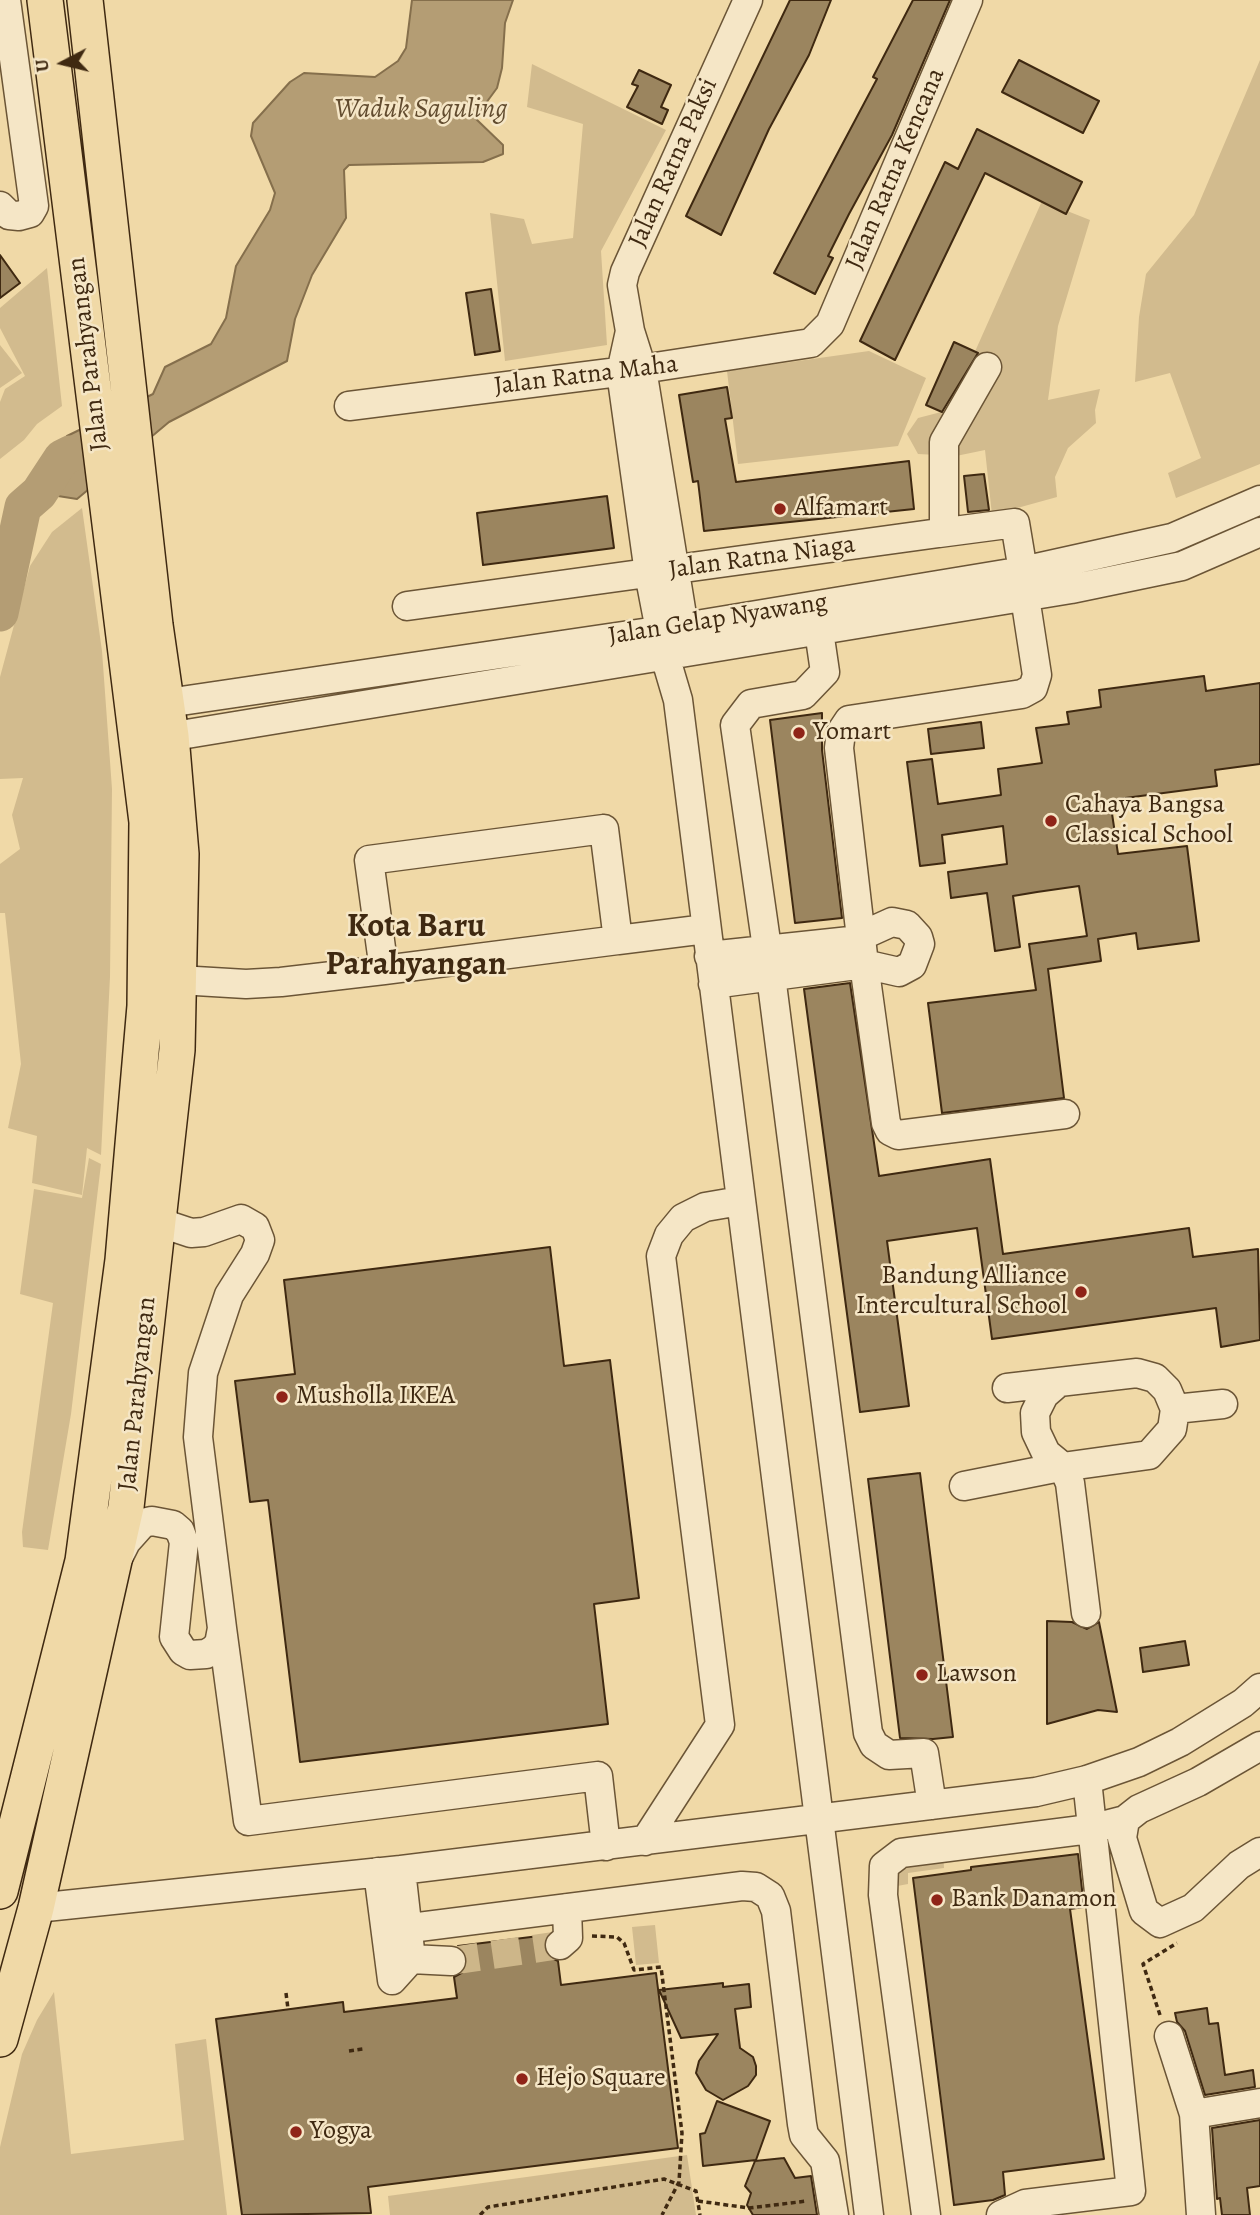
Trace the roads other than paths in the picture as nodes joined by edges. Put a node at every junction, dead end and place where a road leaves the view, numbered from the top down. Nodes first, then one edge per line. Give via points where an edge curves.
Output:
1 (6, 0) edge
2 (45, 0) edge
3 (85, 0) edge
4 (748, 0) edge
5 (968, 0) edge
6 (0, 206) edge
7 (821, 336) joint
8 (107, 356) junction
9 (987, 366) dead end
10 (631, 371) junction
11 (349, 406) dead end
12 (1260, 500) edge
13 (1260, 532) edge
14 (939, 533) junction
15 (661, 572) junction
16 (1024, 584) junction
17 (407, 606) dead end
18 (819, 631) junction
19 (675, 642) junction
20 (167, 702) junction
21 (147, 729) junction
22 (618, 940) junction
23 (707, 943) junction
24 (767, 948) junction
25 (863, 951) junction
26 (384, 970) junction
27 (771, 976) junction
28 (178, 980) junction
29 (713, 984) junction
30 (1065, 1114) dead end
31 (740, 1201) junction
32 (159, 1210) junction
33 (1059, 1382) junction
34 (1007, 1388) dead end
35 (1223, 1404) dead end
36 (1175, 1409) junction
37 (1063, 1467) junction
38 (964, 1486) dead end
39 (98, 1565) junction
40 (1086, 1613) dead end
41 (222, 1628) junction
42 (1260, 1688) edge
43 (1260, 1746) edge
44 (1087, 1780) junction
45 (932, 1805) junction
46 (819, 1820) junction
47 (1125, 1820) junction
48 (1090, 1829) junction
49 (645, 1841) junction
50 (606, 1846) junction
51 (1260, 1852) edge
52 (390, 1871) junction
53 (0, 1891) edge
54 (36, 1908) junction
55 (567, 1908) junction
56 (397, 1930) junction
57 (564, 1942) road end
58 (451, 1961) tunnel mouth
59 (1169, 2036) road end
60 (0, 2039) edge
61 (1260, 2103) edge
62 (1194, 2114) junction
63 (860, 2140) junction
64 (825, 2161) junction
65 (832, 2206) edge
66 (869, 2215) edge
67 (926, 2215) edge
68 (1001, 2215) edge
69 (1201, 2215) edge

1 - 6 street via 34,206 30,213 19,216 9,215
2 - 8 main road, Jalan Parahyangan
3 - 8 main road, Jalan Parahyangan
4 - 10 street, Jalan Ratna Paksi via 625,272 622,285
5 - 7 street, Jalan Ratna Kencana
7 - 10 street, Jalan Ratna Maha via 795,347
8 - 20 main road, Jalan Parahyangan via 148,556
8 - 21 main road, Jalan Parahyangan via 114,559
9 - 14 street via 944,442 944,525
10 - 11 street, Jalan Ratna Maha
10 - 15 street, Jalan Ratna Paksi
12 - 16 street, Jalan Gelap Nyawang via 1172,538
13 - 16 street, Jalan Gelap Nyawang via 1182,566
14 - 15 street, Jalan Ratna Niaga
14 - 16 street, Jalan Ratna Niaga via 1015,523
15 - 17 street, Jalan Ratna Niaga
15 - 19 street, Jalan Ratna Paksi
16 - 18 street, Jalan Gelap Nyawang
16 - 19 street, Jalan Gelap Nyawang
16 - 25 street via 1037,675 1032,688 1022,694 871,714 849,720 841,732 839,748
18 - 19 street, Jalan Gelap Nyawang
18 - 24 street via 825,672 803,695 751,704 735,725
19 - 20 street, Jalan Gelap Nyawang
19 - 21 street, Jalan Gelap Nyawang
19 - 23 street, Jalan Ratna Paksi
20 - 21 main road, Jalan Parahyangan
21 - 28 main road, Jalan Parahyangan via 181,854
21 - 39 main road, Jalan Parahyangan via 145,1006
22 - 23 street
22 - 26 street
22 - 26 street via 604,829 369,860
23 - 24 street
23 - 29 street, Jalan Ratna Paksi
24 - 25 street
24 - 27 street
25 - 27 street
25 - 30 street via 890,1131 898,1135
26 - 28 street via 246,984
27 - 29 street
27 - 45 street via 868,1733 874,1745 889,1755 924,1753
28 - 32 main road, Jalan Parahyangan via 177,1050
29 - 31 street, Jalan Ratna Paksi
31 - 46 street, Jalan Ratna Paksi
31 - 49 street via 705,1207 683,1218 669,1235 661,1256 720,1725
32 - 39 main road, Jalan Parahyangan via 126,1507
32 - 41 street via 167,1225 177,1231 204,1232 241,1219 255,1227 260,1240 225,1305 203,1373 198,1437
33 - 34 street
33 - 36 street via 1137,1373 1155,1378 1167,1390
33 - 37 street via 1044,1395 1035,1413 1036,1432 1046,1453
35 - 36 street
36 - 37 street via 1172,1429 1149,1455
37 - 38 street
37 - 40 street via 1070,1483
39 - 41 street via 143,1523 173,1525 184,1542 173,1629 177,1645 190,1655 206,1654 219,1644
39 - 53 main road, Jalan Parahyangan
39 - 54 main road, Jalan Parahyangan
41 - 50 street via 248,1821 598,1776
42 - 44 street via 1180,1742
43 - 47 street
44 - 45 street via 1036,1793
44 - 48 street
45 - 46 street
46 - 49 street
46 - 63 street, Jalan Ratna Paksi
47 - 48 street
47 - 51 street via 1122,1838 1144,1911 1160,1923 1193,1908
48 - 67 street via 901,1853 884,1866 883,1895
48 - 68 street via 1131,2191 1025,2204
49 - 50 street
50 - 52 street
52 - 54 street
52 - 56 street
54 - 60 main road, Jalan Parahyangan
55 - 56 street
55 - 57 street
55 - 64 street via 742,1886 756,1887 770,1896 776,1911 804,2134
56 - 58 street via 393,1980 411,1959
59 - 62 street
61 - 62 street
62 - 69 street
63 - 64 street via 835,2147
63 - 66 street, Jalan Ratna Paksi
64 - 65 street

